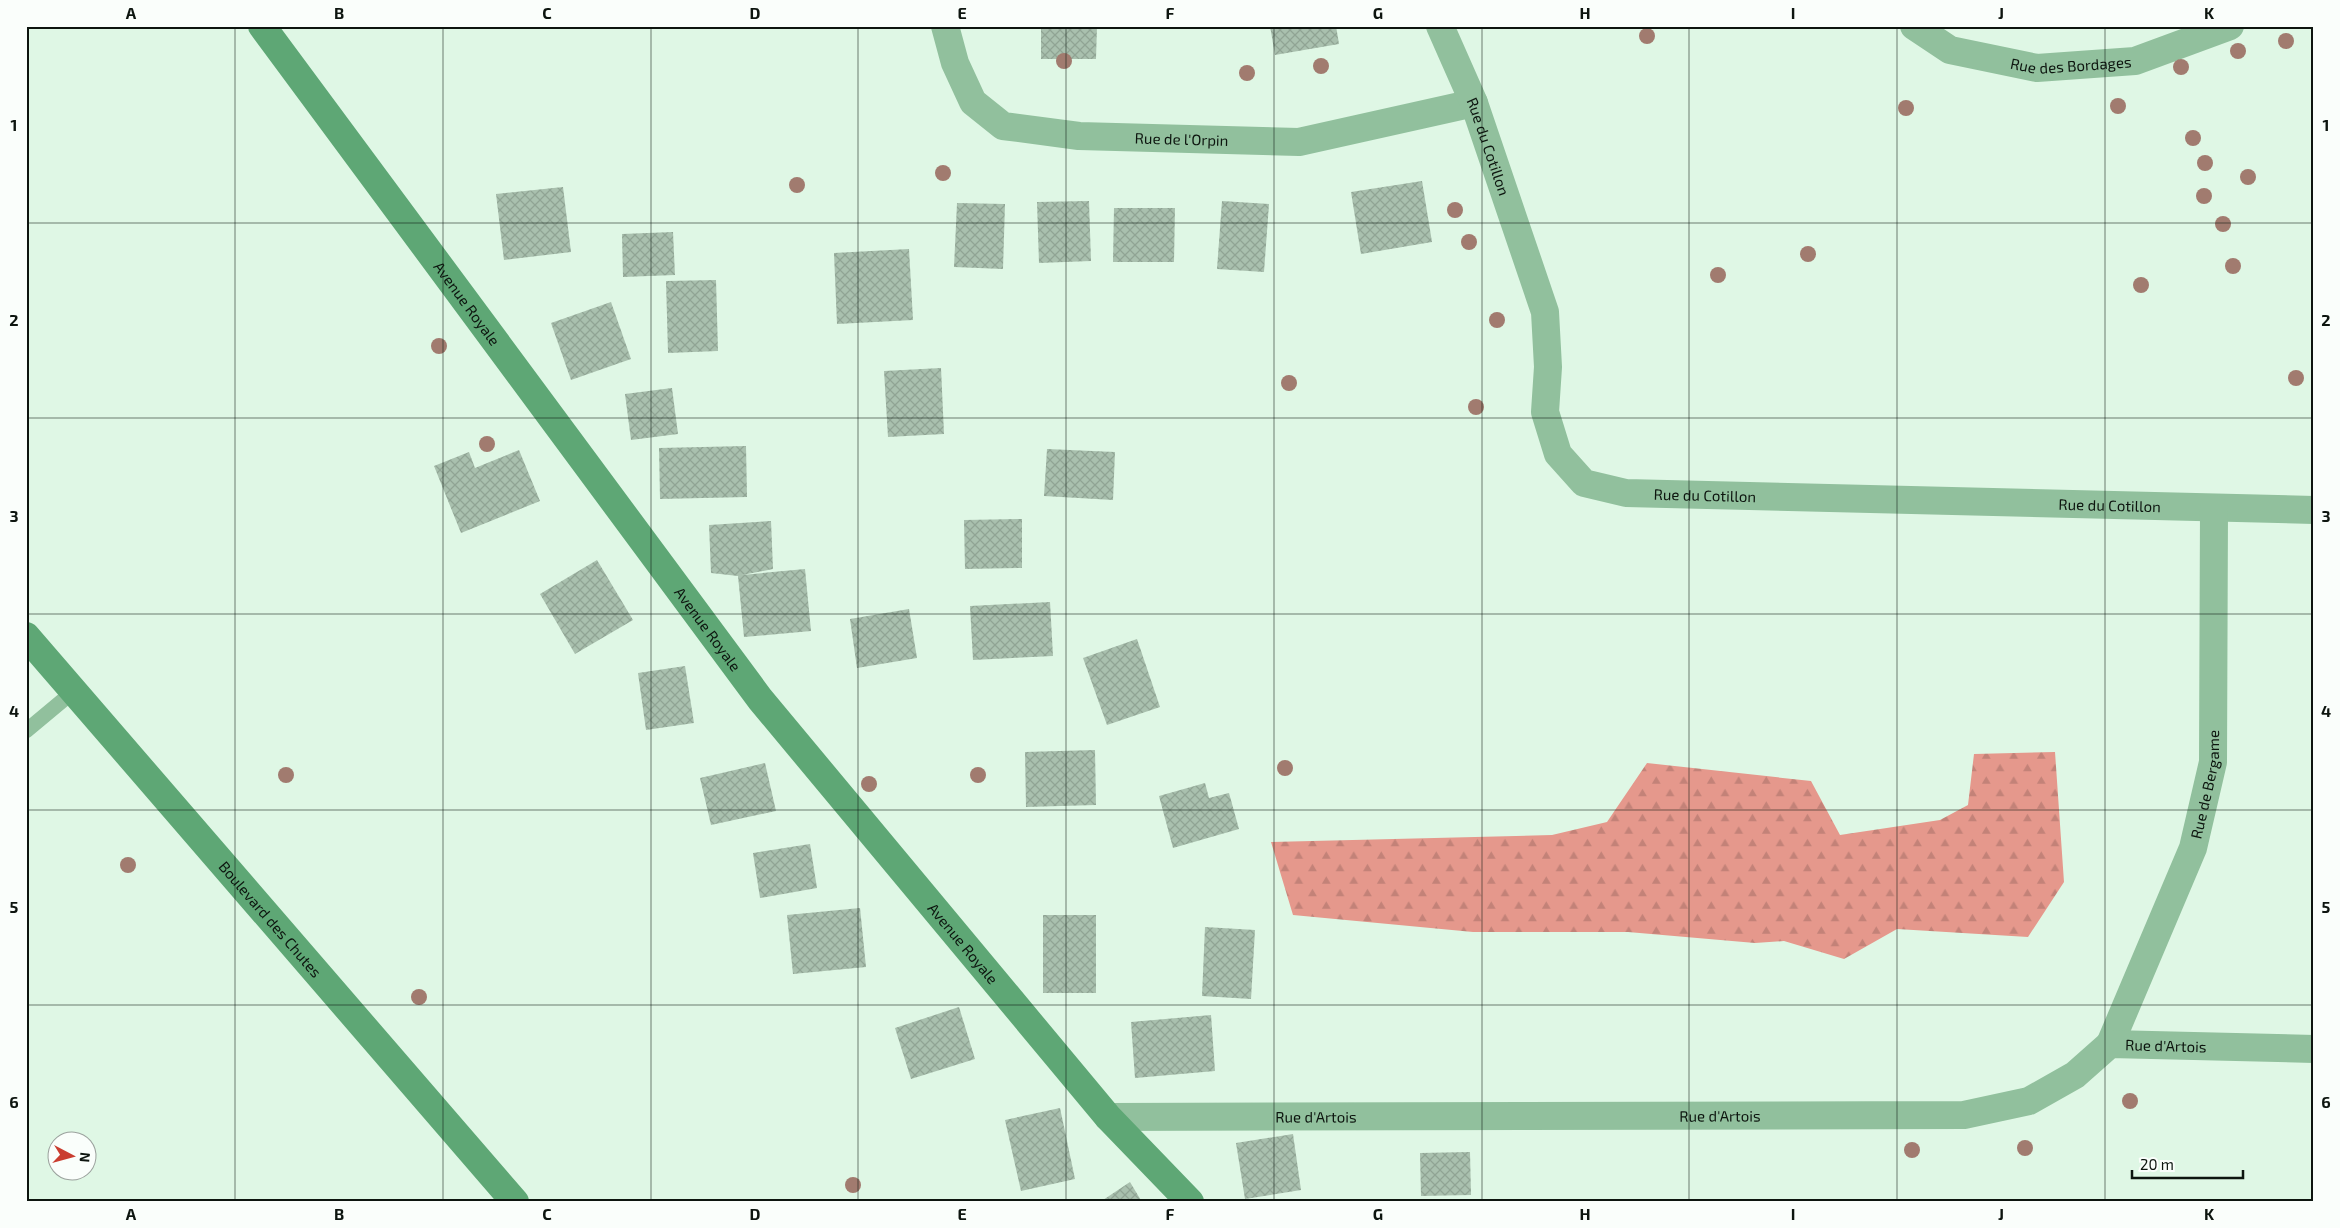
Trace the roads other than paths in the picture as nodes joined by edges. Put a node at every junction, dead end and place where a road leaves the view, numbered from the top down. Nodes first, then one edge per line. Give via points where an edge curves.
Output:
1 (262, 26) edge
2 (946, 26) edge
3 (1440, 26) edge
4 (1914, 26) edge
5 (2230, 26) edge
6 (1474, 103) junction
7 (2214, 509) junction
8 (2314, 510) edge
9 (26, 636) edge
10 (74, 691) junction
11 (26, 731) edge
12 (2110, 1044) junction
13 (2314, 1049) edge
14 (1108, 1117) junction
15 (515, 1202) edge
16 (1190, 1202) edge

1 - 14 main road, Avenue Royale via 760,699
2 - 6 street, Rue de l'Orpin via 955,63 974,102 1003,126 1079,136 1298,142
3 - 6 street, Rue du Cotillon
4 - 5 street, Rue des Bordages via 1950,50 2037,68 2135,61
6 - 7 street, Rue du Cotillon via 1545,312 1548,367 1545,412 1558,454 1584,483 1626,493
7 - 8 street, Rue du Cotillon
7 - 12 street, Rue de Bergame via 2213,762 2193,848
9 - 10 main road, Boulevard des Chutes
10 - 11 lane
10 - 15 main road, Boulevard des Chutes
12 - 13 street, Rue d'Artois
12 - 14 street, Rue d'Artois via 2074,1075 2029,1101 1964,1115
14 - 16 main road, Avenue Royale

